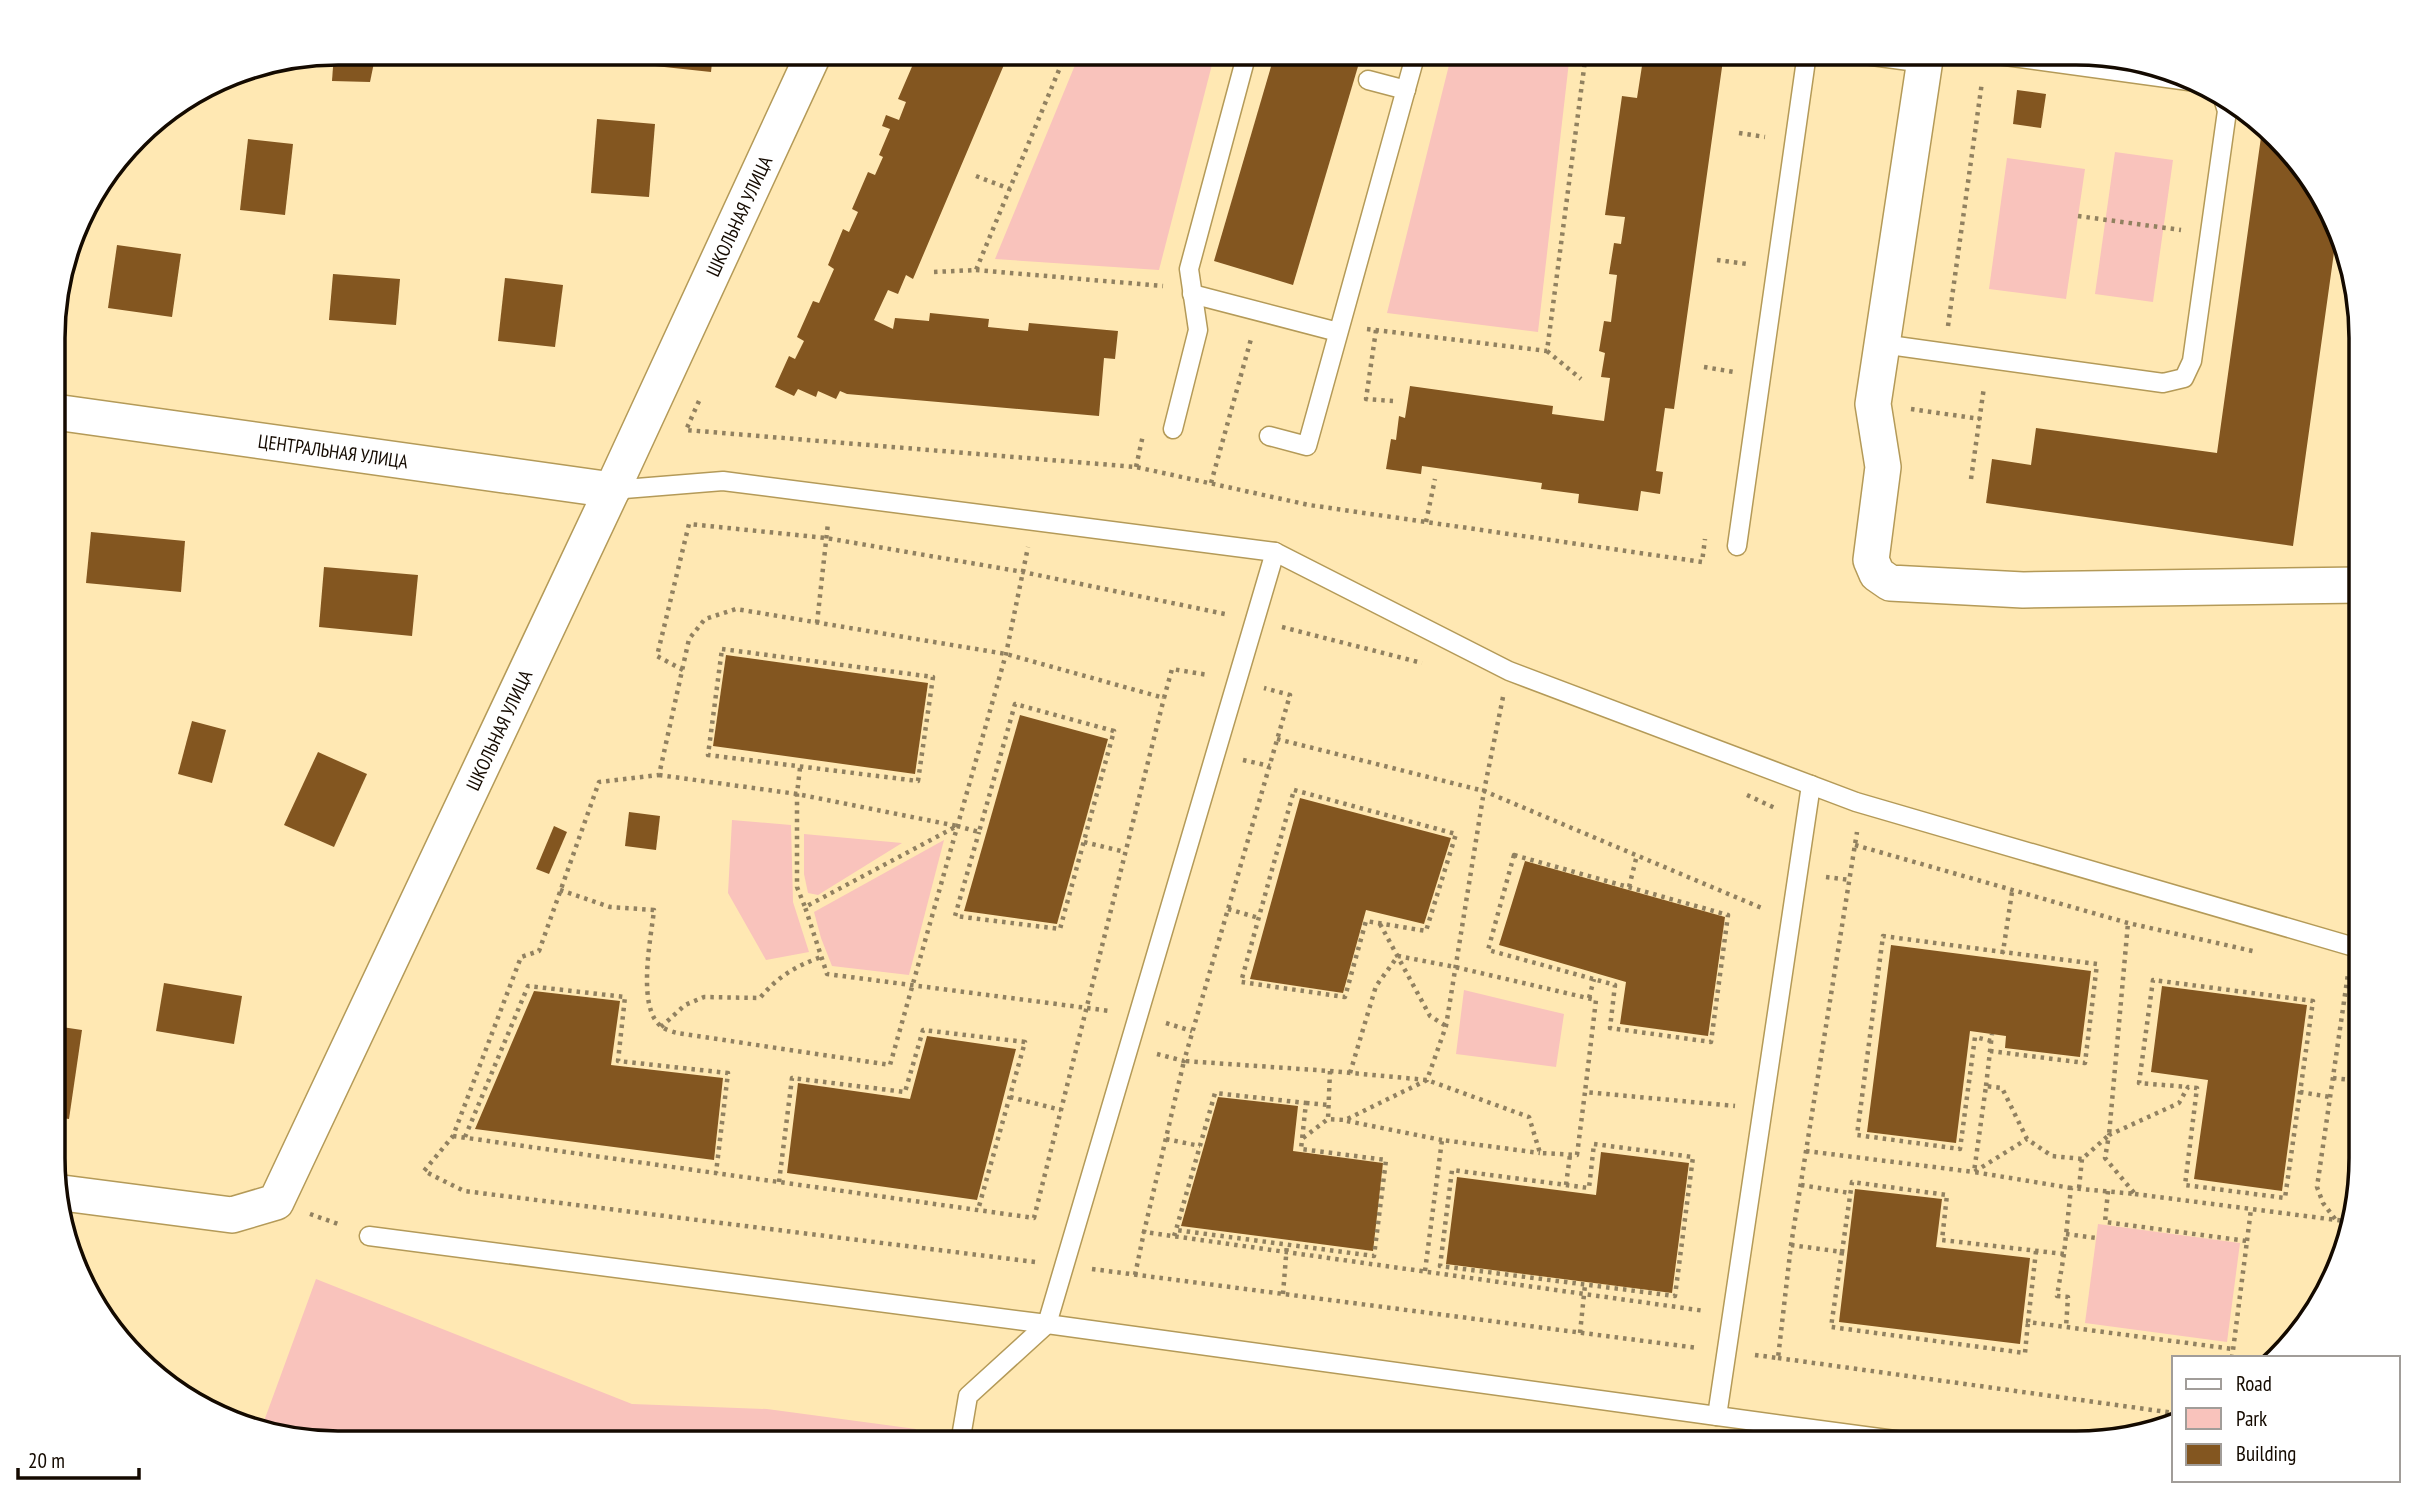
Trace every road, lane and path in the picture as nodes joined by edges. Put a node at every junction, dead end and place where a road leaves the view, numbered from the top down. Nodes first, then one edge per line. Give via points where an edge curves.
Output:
1 (808, 65) edge
2 (1061, 65) edge
3 (1244, 65) edge
4 (1412, 65) edge
5 (1584, 65) edge
6 (1805, 65) edge
7 (1924, 65) edge
8 (1983, 65) edge
9 (2072, 65) edge
10 (2155, 76) edge
11 (1368, 79) dead end
12 (1405, 90) junction
13 (2227, 110) edge
14 (1770, 126) dead end
15 (1768, 138) dead end
16 (976, 176) dead end
17 (1010, 189) junction
18 (2078, 216) dead end
19 (2210, 234) junction
20 (1750, 251) dead end
21 (976, 270) junction
22 (934, 272) dead end
23 (1167, 273) dead end
24 (1746, 277) dead end
25 (1192, 294) junction
26 (1258, 310) junction
27 (1369, 316) dead end
28 (1376, 331) junction
29 (1338, 332) junction
30 (1882, 344) junction
31 (1547, 351) junction
32 (1944, 353) junction
33 (1733, 358) dead end
34 (1988, 359) junction
35 (1581, 379) dead end
36 (1729, 385) dead end
37 (702, 392) dead end
38 (1393, 401) dead end
39 (1872, 404) junction
40 (65, 413) edge
41 (1980, 419) junction
42 (1173, 429) dead end
43 (1269, 436) dead end
44 (1435, 479) dead end
45 (1971, 479) dead end
46 (1211, 483) junction
47 (612, 490) junction
48 (831, 495) junction
49 (1033, 521) junction
50 (1426, 522) junction
51 (1706, 534) dead end
52 (1737, 546) dead end
53 (1275, 552) junction
54 (2349, 585) edge
55 (817, 623) junction
56 (1006, 654) junction
57 (1509, 671) junction
58 (1238, 681) junction
59 (1164, 698) junction
60 (1278, 739) junction
61 (800, 768) junction
62 (659, 775) junction
63 (1811, 785) junction
64 (1484, 791) junction
65 (797, 794) junction
66 (1862, 803) junction
67 (957, 826) junction
68 (979, 832) junction
69 (1084, 842) junction
70 (1855, 845) junction
71 (1125, 852) junction
72 (1637, 855) junction
73 (1629, 887) junction
74 (560, 890) junction
75 (2012, 892) junction
76 (804, 907) junction
77 (1228, 909) junction
78 (1259, 918) junction
79 (1791, 920) junction
80 (1380, 923) junction
81 (2128, 923) junction
82 (2349, 945) edge
83 (2003, 952) junction
84 (2257, 953) dead end
85 (1398, 956) junction
86 (821, 957) junction
87 (1455, 967) junction
88 (2349, 973) edge
89 (1594, 979) junction
90 (912, 985) junction
91 (1589, 998) junction
92 (1086, 1009) junction
93 (1139, 1014) junction
94 (1446, 1026) junction
95 (661, 1027) junction
96 (1129, 1048) junction
97 (1990, 1051) junction
98 (1184, 1061) junction
99 (1330, 1071) junction
100 (1350, 1073) junction
101 (2333, 1078) junction
102 (1427, 1080) junction
103 (2349, 1080) edge
104 (1986, 1086) junction
105 (2188, 1087) junction
106 (1585, 1092) junction
107 (2300, 1092) junction
108 (1737, 1094) dead end
109 (1010, 1097) junction
110 (2330, 1097) junction
111 (1306, 1103) junction
112 (1328, 1105) junction
113 (1061, 1110) junction
114 (1328, 1119) junction
115 (1345, 1120) junction
116 (2109, 1135) junction
117 (453, 1136) junction
118 (465, 1137) junction
119 (1166, 1139) junction
120 (1303, 1139) junction
121 (2027, 1139) junction
122 (1442, 1140) junction
123 (1200, 1146) junction
124 (1806, 1151) junction
125 (1540, 1153) junction
126 (1570, 1155) junction
127 (2082, 1159) junction
128 (1974, 1172) junction
129 (716, 1173) junction
130 (779, 1182) junction
131 (1566, 1185) junction
132 (1801, 1185) junction
133 (2071, 1188) junction
134 (2079, 1188) junction
135 (2108, 1192) junction
136 (1850, 1193) junction
137 (67, 1194) edge
138 (2135, 1194) junction
139 (276, 1202) junction
140 (2251, 1209) junction
141 (978, 1210) junction
142 (2335, 1219) junction
143 (2342, 1220) edge
144 (1144, 1232) junction
145 (1175, 1233) junction
146 (2066, 1234) junction
147 (369, 1236) joint
148 (2096, 1238) dead end
149 (2247, 1241) junction
150 (1287, 1244) junction
151 (1791, 1245) junction
152 (2036, 1251) junction
153 (1286, 1252) junction
154 (1842, 1252) junction
155 (2064, 1254) junction
156 (1064, 1266) junction
157 (1425, 1271) junction
158 (1135, 1275) junction
159 (1585, 1284) junction
160 (1283, 1294) junction
161 (1584, 1294) junction
162 (1709, 1298) dead end
163 (2028, 1322) junction
164 (1047, 1324) junction
165 (2066, 1327) junction
166 (1580, 1333) junction
167 (2233, 1349) junction
168 (1727, 1352) junction
169 (2232, 1356) edge
170 (1778, 1358) junction
171 (2172, 1413) edge
172 (1717, 1416) junction
173 (962, 1431) edge
174 (1828, 1431) edge

1 - 47 street, ШКОЛЬНАЯ УЛИЦА
2 - 17 path
3 - 25 lane via 1189,269
4 - 12 lane
5 - 31 path
6 - 52 lane
7 - 30 street
8 - 32 path
9 - 10 lane
11 - 12 lane
12 - 29 lane
13 - 19 lane
14 - 15 path
16 - 17 path
17 - 21 path
18 - 19 path
19 - 34 lane via 2192,361 2184,378 2164,383
20 - 24 path
21 - 22 path
21 - 23 path via 1163,286
25 - 26 lane
25 - 42 lane via 1198,330
26 - 29 lane
26 - 46 path
27 - 28 path via 1366,329
28 - 31 path
28 - 38 path via 1366,398
29 - 43 lane via 1307,446
30 - 32 lane
30 - 39 street
31 - 35 path
32 - 34 lane
33 - 36 path
34 - 41 path
37 - 46 path via 686,430 1136,467
39 - 41 path
39 - 54 street via 1883,467 1871,560 1877,574 1890,583 2023,590
40 - 47 street, ЦЕНТРАЛЬНАЯ УЛИЦА
41 - 45 path
44 - 50 path
46 - 50 path via 1309,505
47 - 48 lane via 723,481
47 - 139 street, ШКОЛЬНАЯ УЛИЦА
48 - 49 lane
48 - 55 path
49 - 53 lane
49 - 56 path
50 - 51 path via 1702,562
53 - 57 lane
53 - 58 lane
55 - 56 path
55 - 62 path via 736,609 705,619 690,639
56 - 59 path
56 - 67 path
57 - 63 lane
57 - 64 path
58 - 59 path via 1172,669
58 - 60 path via 1290,695
58 - 93 lane
59 - 71 path
60 - 64 path
60 - 77 path
61 - 61 path via 708,755 722,649 933,677 918,781
61 - 65 path
62 - 65 path
62 - 74 path via 599,782
63 - 66 lane
63 - 79 lane
64 - 72 path
64 - 87 path
65 - 67 path
65 - 76 path via 797,887
66 - 70 path
66 - 82 lane
67 - 68 path
67 - 76 path
67 - 90 path
68 - 69 path via 955,916 1060,929
68 - 69 path via 1015,705 1114,732
69 - 71 path
70 - 75 path
70 - 124 path
71 - 92 path
72 - 73 path
72 - 79 path
73 - 89 path via 1514,855 1488,950
73 - 89 path via 1728,915 1711,1042 1610,1028 1615,985
74 - 95 path via 610,907 654,910 646,973 650,1011
74 - 117 path via 539,951 521,957
75 - 81 path
75 - 83 path
76 - 86 path
77 - 78 path
77 - 98 path
78 - 80 path via 1241,982 1345,997 1367,921
78 - 80 path via 1294,790 1456,834 1426,931
79 - 168 lane
80 - 85 path
81 - 84 path
81 - 116 path
83 - 97 path via 2097,964 2085,1063
83 - 97 path via 1883,936 1857,1135 1960,1149 1975,1037 1992,1037
85 - 87 path
85 - 94 path via 1430,1016
85 - 100 path via 1376,986
86 - 90 path via 827,974
86 - 95 path via 795,967 760,998 704,997 685,1005
87 - 91 path
87 - 94 path
88 - 101 path
89 - 91 path
90 - 92 path
90 - 95 path via 890,1065
91 - 106 path via 1596,1000
92 - 93 path
92 - 113 path
93 - 96 lane
94 - 102 path
96 - 98 path
96 - 156 lane
97 - 104 path
98 - 99 path
98 - 119 path
99 - 100 path
99 - 112 path
100 - 102 path
101 - 103 path
101 - 110 path
102 - 115 path
102 - 125 path via 1529,1117
104 - 121 path via 2002,1088
104 - 128 path
105 - 107 path via 2197,1088 2185,1185 2285,1198
105 - 107 path via 2139,1083 2154,980 2313,1000
105 - 116 path via 2179,1103
106 - 108 path via 1734,1108
106 - 126 path via 1577,1155
107 - 110 path
109 - 113 path
109 - 130 path via 1025,1042 923,1030 905,1092 792,1078
109 - 141 path
110 - 142 path via 2317,1187
111 - 112 path
111 - 120 path
111 - 123 path via 1215,1093
112 - 114 path
113 - 141 path via 1034,1218
114 - 115 path
114 - 120 path
115 - 122 path
116 - 127 path
116 - 138 path via 2105,1158
117 - 118 path
117 - 156 path via 424,1171 464,1191
118 - 129 path
118 - 129 path via 528,986 625,997 618,1061 728,1073
119 - 123 path
119 - 144 path
120 - 150 path via 1301,1149 1386,1160 1374,1256
121 - 127 path via 2052,1156
121 - 128 path
122 - 125 path
122 - 157 path
123 - 145 path
124 - 128 path
124 - 132 path
125 - 126 path
126 - 131 path
127 - 134 path
128 - 133 path
129 - 130 path
130 - 141 path
131 - 159 path via 1452,1170 1440,1266
131 - 159 path via 1589,1188 1594,1144 1693,1157 1675,1296
132 - 136 path
132 - 151 path
133 - 134 path
133 - 146 path
134 - 135 path
135 - 138 path
135 - 149 path via 2105,1222
136 - 152 path via 1852,1182 1947,1195 1942,1240
136 - 154 path
137 - 139 street via 232,1215
138 - 140 path
139 - 147 path
140 - 142 path
140 - 149 path
142 - 143 path
144 - 145 path
144 - 158 path
145 - 150 path
145 - 153 path
146 - 148 path
146 - 155 path
147 - 164 lane
149 - 167 path
150 - 153 path
151 - 154 path
151 - 170 path
152 - 155 path
152 - 163 path
153 - 157 path
153 - 160 path
154 - 163 path via 1831,1327 2025,1353
155 - 165 path via 2057,1296 2068,1297
156 - 158 path
156 - 164 lane
157 - 161 path
158 - 160 path
159 - 161 path
160 - 166 path
161 - 162 path via 1707,1311
161 - 166 path
163 - 165 path
164 - 172 lane
164 - 173 lane via 968,1396
165 - 167 path
166 - 168 path
167 - 169 path
168 - 170 path
168 - 172 lane
170 - 171 path
172 - 174 lane

